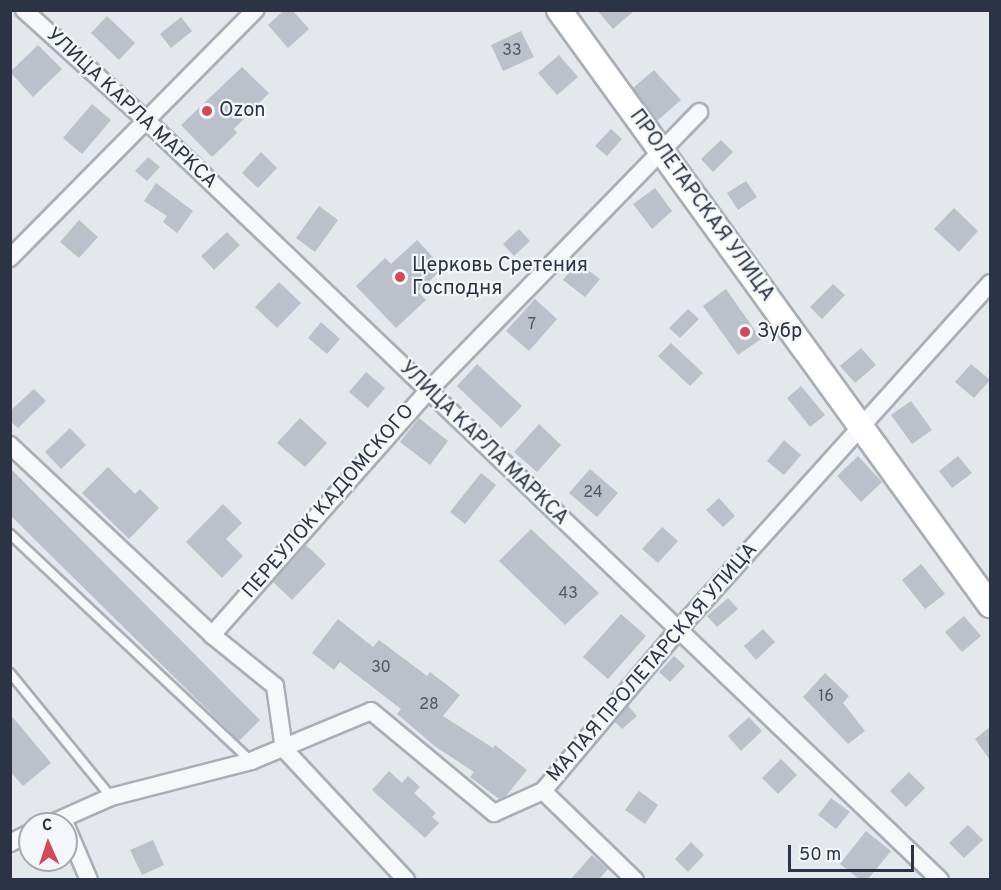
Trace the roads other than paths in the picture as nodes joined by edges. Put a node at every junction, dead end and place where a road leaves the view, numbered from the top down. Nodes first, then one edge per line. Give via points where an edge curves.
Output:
1 (24, 10) edge
2 (255, 10) edge
3 (559, 10) edge
4 (699, 112) dead end
5 (148, 122) junction
6 (660, 152) junction
7 (10, 258) edge
8 (990, 283) edge
9 (428, 391) junction
10 (863, 426) junction
11 (10, 445) edge
12 (10, 534) edge
13 (990, 605) edge
14 (678, 630) junction
15 (212, 635) junction
16 (10, 673) edge
17 (284, 749) junction
18 (251, 761) junction
19 (543, 791) junction
20 (111, 797) junction
21 (78, 814) edge
22 (78, 856) edge
23 (90, 879) edge
24 (406, 879) edge
25 (635, 879) edge
26 (940, 879) edge

1 - 5 street, УЛИЦА КАРЛА МАРКСА
2 - 5 street
3 - 6 main road, ПРОЛЕТАРСКАЯ УЛИЦА
4 - 6 street, ПЕРЕУЛОК КАДОМСКОГО
5 - 7 street
5 - 9 street, УЛИЦА КАРЛА МАРКСА
6 - 9 street, ПЕРЕУЛОК КАДОМСКОГО
6 - 10 main road, ПРОЛЕТАРСКАЯ УЛИЦА
8 - 10 street, МАЛАЯ ПРОЛЕТАРСКАЯ УЛИЦА
9 - 14 street, УЛИЦА КАРЛА МАРКСА
9 - 15 street, ПЕРЕУЛОК КАДОМСКОГО
10 - 13 main road, ПРОЛЕТАРСКАЯ УЛИЦА
10 - 14 street, МАЛАЯ ПРОЛЕТАРСКАЯ УЛИЦА
11 - 15 street
12 - 18 lane
14 - 19 street, МАЛАЯ ПРОЛЕТАРСКАЯ УЛИЦА
14 - 26 street, УЛИЦА КАРЛА МАРКСА
15 - 17 street via 275,686
16 - 20 lane
17 - 18 street, МАЛАЯ ПРОЛЕТАРСКАЯ УЛИЦА
17 - 19 street, МАЛАЯ ПРОЛЕТАРСКАЯ УЛИЦА via 371,711 494,813
17 - 24 street
18 - 20 street, МАЛАЯ ПРОЛЕТАРСКАЯ УЛИЦА
19 - 25 street
20 - 21 street, МАЛАЯ ПРОЛЕТАРСКАЯ УЛИЦА
22 - 23 street

